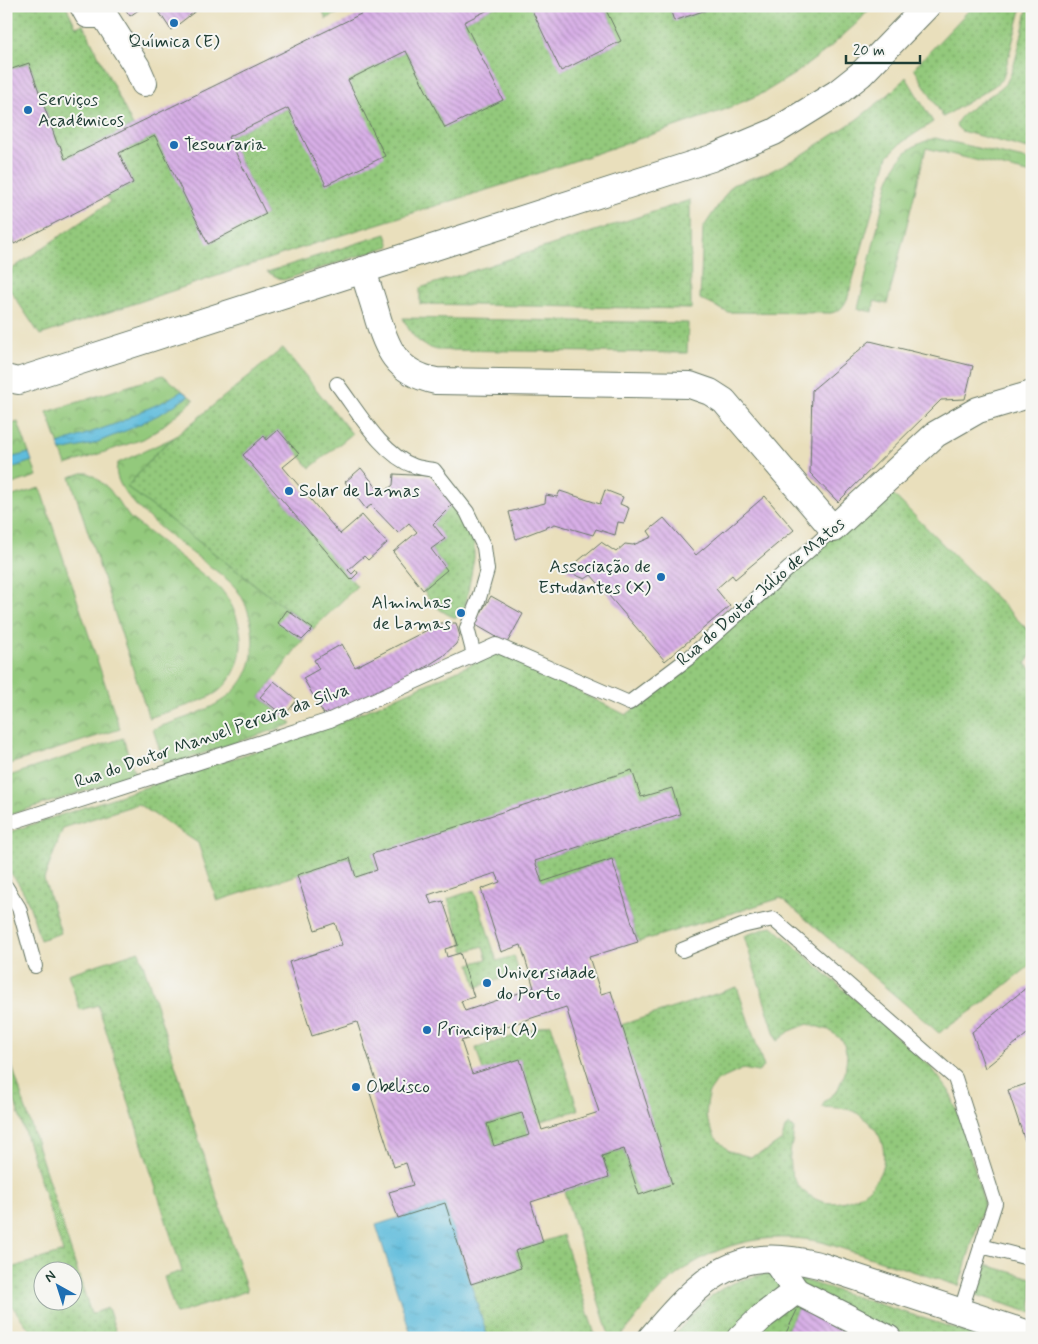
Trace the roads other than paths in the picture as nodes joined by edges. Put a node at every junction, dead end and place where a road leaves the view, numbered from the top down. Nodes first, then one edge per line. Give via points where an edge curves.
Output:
1 (83, 6) edge
2 (926, 6) edge
3 (144, 83) dead end
4 (363, 270) junction
5 (337, 384) dead end
6 (10, 386) edge
7 (1032, 394) edge
8 (833, 529) junction
9 (474, 655) junction
10 (6, 824) edge
11 (6, 888) edge
12 (682, 950) dead end
13 (35, 966) dead end
14 (981, 1246) junction
15 (774, 1259) junction
16 (1032, 1259) edge
17 (796, 1291) junction
18 (960, 1312) junction
19 (1032, 1335) edge
20 (652, 1338) edge
21 (740, 1338) edge
22 (888, 1338) edge

1 - 3 street via 88,15 104,15
2 - 4 street via 861,74 774,132 712,158
4 - 6 street
4 - 8 street via 386,344 396,360 417,376 436,381 690,386 710,392 724,401
5 - 9 lane via 395,456 414,466 434,470 467,512 484,547 487,570 467,628
7 - 8 street, Rua do Doutor Júlio de Matos via 978,410 936,434
8 - 9 lane, Rua do Doutor Júlio de Matos via 690,656 629,703 496,645
9 - 10 lane, Rua do Doutor Manuel Pereira da Silva via 330,720
11 - 13 lane via 19,908
12 - 14 lane via 742,926 773,919 955,1078 995,1204
14 - 16 lane
14 - 18 lane
15 - 17 street
15 - 18 street via 819,1265
15 - 20 street via 755,1259 737,1264 702,1285
17 - 21 street
17 - 22 street
18 - 19 street

